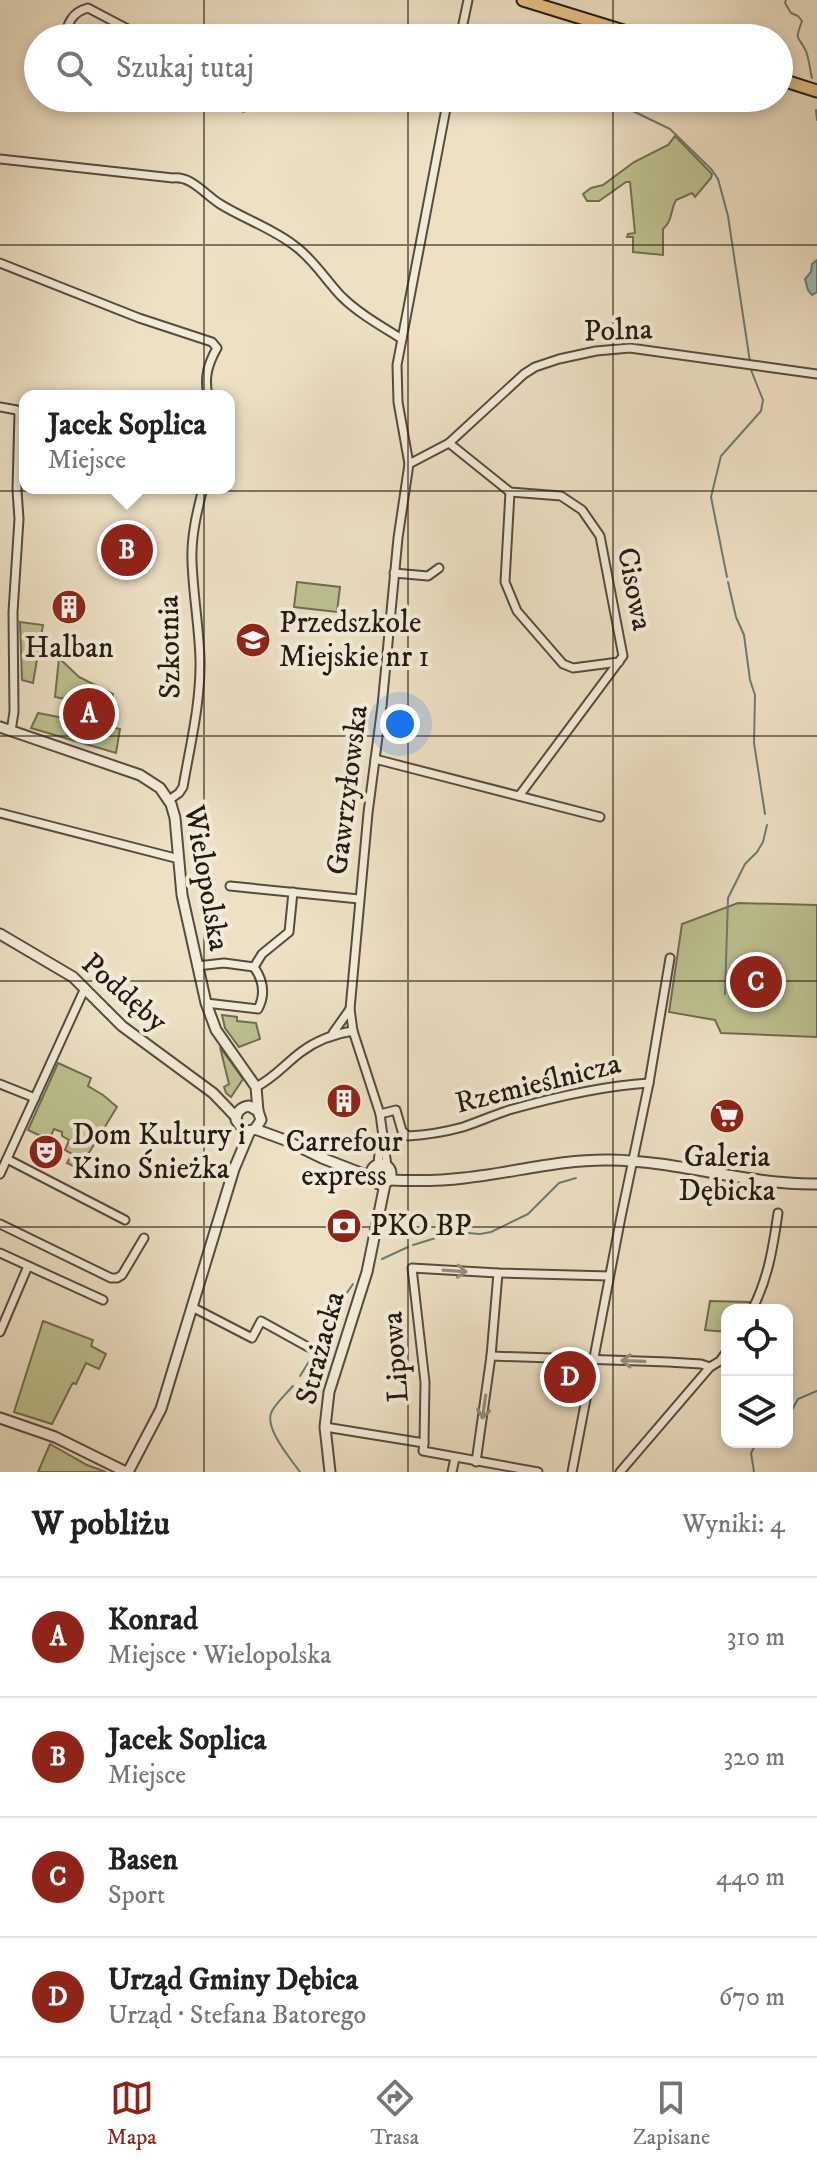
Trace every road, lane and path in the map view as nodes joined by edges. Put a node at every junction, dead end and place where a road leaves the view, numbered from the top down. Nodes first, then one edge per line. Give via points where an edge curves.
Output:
1 (468, 0) edge
2 (523, 0) edge
3 (69, 24) edge
4 (118, 24) edge
5 (463, 24) edge
6 (601, 24) edge
7 (793, 83) edge
8 (817, 91) edge
9 (445, 112) edge
10 (0, 159) edge
11 (0, 263) edge
12 (402, 339) junction
13 (817, 374) edge
14 (207, 390) edge
15 (0, 407) edge
16 (449, 443) junction
17 (409, 464) junction
18 (510, 492) junction
19 (202, 494) edge
20 (439, 568) dead end
21 (394, 573) junction
22 (619, 662) junction
23 (0, 727) edge
24 (11, 731) junction
25 (375, 759) junction
26 (519, 796) junction
27 (169, 800) junction
28 (0, 813) edge
29 (600, 817) dead end
30 (179, 859) junction
31 (230, 886) dead end
32 (293, 892) junction
33 (359, 899) junction
34 (0, 934) edge
35 (670, 958) dead end
36 (197, 966) junction
37 (254, 967) junction
38 (85, 988) junction
39 (206, 1003) junction
40 (350, 1009) junction
41 (353, 1031) junction
42 (332, 1034) junction
43 (649, 1083) junction
44 (0, 1084) edge
45 (256, 1087) junction
46 (213, 1093) junction
47 (35, 1098) junction
48 (245, 1107) junction
49 (380, 1118) junction
50 (250, 1123) junction
51 (632, 1161) junction
52 (3, 1162) edge
53 (0, 1174) edge
54 (381, 1174) junction
55 (817, 1184) edge
56 (778, 1213) dead end
57 (125, 1220) dead end
58 (0, 1224) edge
59 (144, 1238) dead end
60 (0, 1253) edge
61 (28, 1266) junction
62 (498, 1273) junction
63 (609, 1276) junction
64 (103, 1300) dead end
65 (755, 1304) edge
66 (192, 1307) junction
67 (0, 1332) edge
68 (308, 1347) dead end
69 (491, 1356) junction
70 (593, 1360) junction
71 (721, 1360) edge
72 (710, 1367) junction
73 (0, 1418) edge
74 (325, 1427) junction
75 (424, 1443) junction
76 (455, 1458) junction
77 (476, 1462) junction
78 (127, 1472) edge
79 (330, 1472) edge
80 (452, 1472) edge
81 (538, 1472) edge
82 (572, 1472) edge
83 (620, 1472) edge

1 - 5 street
2 - 6 main road
3 - 4 street via 88,8
7 - 8 main road
9 - 12 street, Gawrzyłowska
10 - 12 street via 188,180 294,245 340,295
11 - 14 street via 212,342 217,348 207,369
12 - 17 street, Gawrzyłowska via 396,385
13 - 16 street, Polna via 630,348 587,353 524,374
15 - 24 street via 17,410 19,423
16 - 17 street, Polna
16 - 18 street
17 - 21 street, Gawrzyłowska
18 - 22 street, Cisowa via 561,496 582,510 600,536 623,656
18 - 22 street, Cisowa via 505,582 517,611 563,664 573,668
19 - 27 street, Szkotnia via 191,560 199,688 183,787
20 - 21 street via 428,576
21 - 25 street, Gawrzyłowska
22 - 26 street, Cisowa
23 - 24 street, Wielopolska
24 - 27 street, Wielopolska via 140,775
25 - 26 street
25 - 33 street, Gawrzyłowska
26 - 29 street
27 - 30 street, Wielopolska
28 - 30 street
30 - 36 street, Wielopolska
31 - 32 street
32 - 33 street
32 - 37 street via 289,932
33 - 40 street, Gawrzyłowska
34 - 38 street, Poddęby
35 - 43 street, Rzemieślnicza
36 - 37 street
36 - 39 street, Wielopolska
37 - 39 street via 263,981 258,1009
38 - 46 street, Poddęby via 122,1026
38 - 47 street
39 - 45 street, Wielopolska via 216,1030
40 - 41 street, Gawrzyłowska
40 - 42 street
41 - 42 street
41 - 49 street, Strażacka
42 - 45 street
43 - 49 street, Rzemieślnicza via 555,1098 430,1134 408,1136 396,1110
43 - 51 street
44 - 47 street
45 - 48 street
45 - 50 street
46 - 48 street, Poddęby
46 - 50 street, Poddęby
47 - 52 street
48 - 50 street, Poddęby via 252,1107
48 - 50 street via 238,1111
49 - 54 street, Strażacka
50 - 54 street via 322,1158
50 - 66 street
51 - 54 street via 570,1162 462,1178
51 - 55 street
51 - 63 street
52 - 53 street
52 - 57 street
54 - 74 street, Strażacka via 366,1276 329,1392
56 - 65 street via 765,1284
58 - 59 street via 111,1278 122,1275
60 - 61 street
61 - 64 street
61 - 67 street
62 - 63 street
62 - 69 street
75 -> 62 street, Lipowa via 425,1382 412,1268
63 - 70 street
66 - 68 street via 252,1338 261,1321
66 - 78 street via 161,1409
69 - 70 street
69 -> 77 street
72 -> 70 street
70 - 82 street
71 - 72 street
72 - 83 street
73 - 78 street via 55,1437
74 - 75 street
74 - 79 street, Strażacka
75 - 76 street via 423,1451
76 - 77 street
76 - 80 street
77 - 81 street

